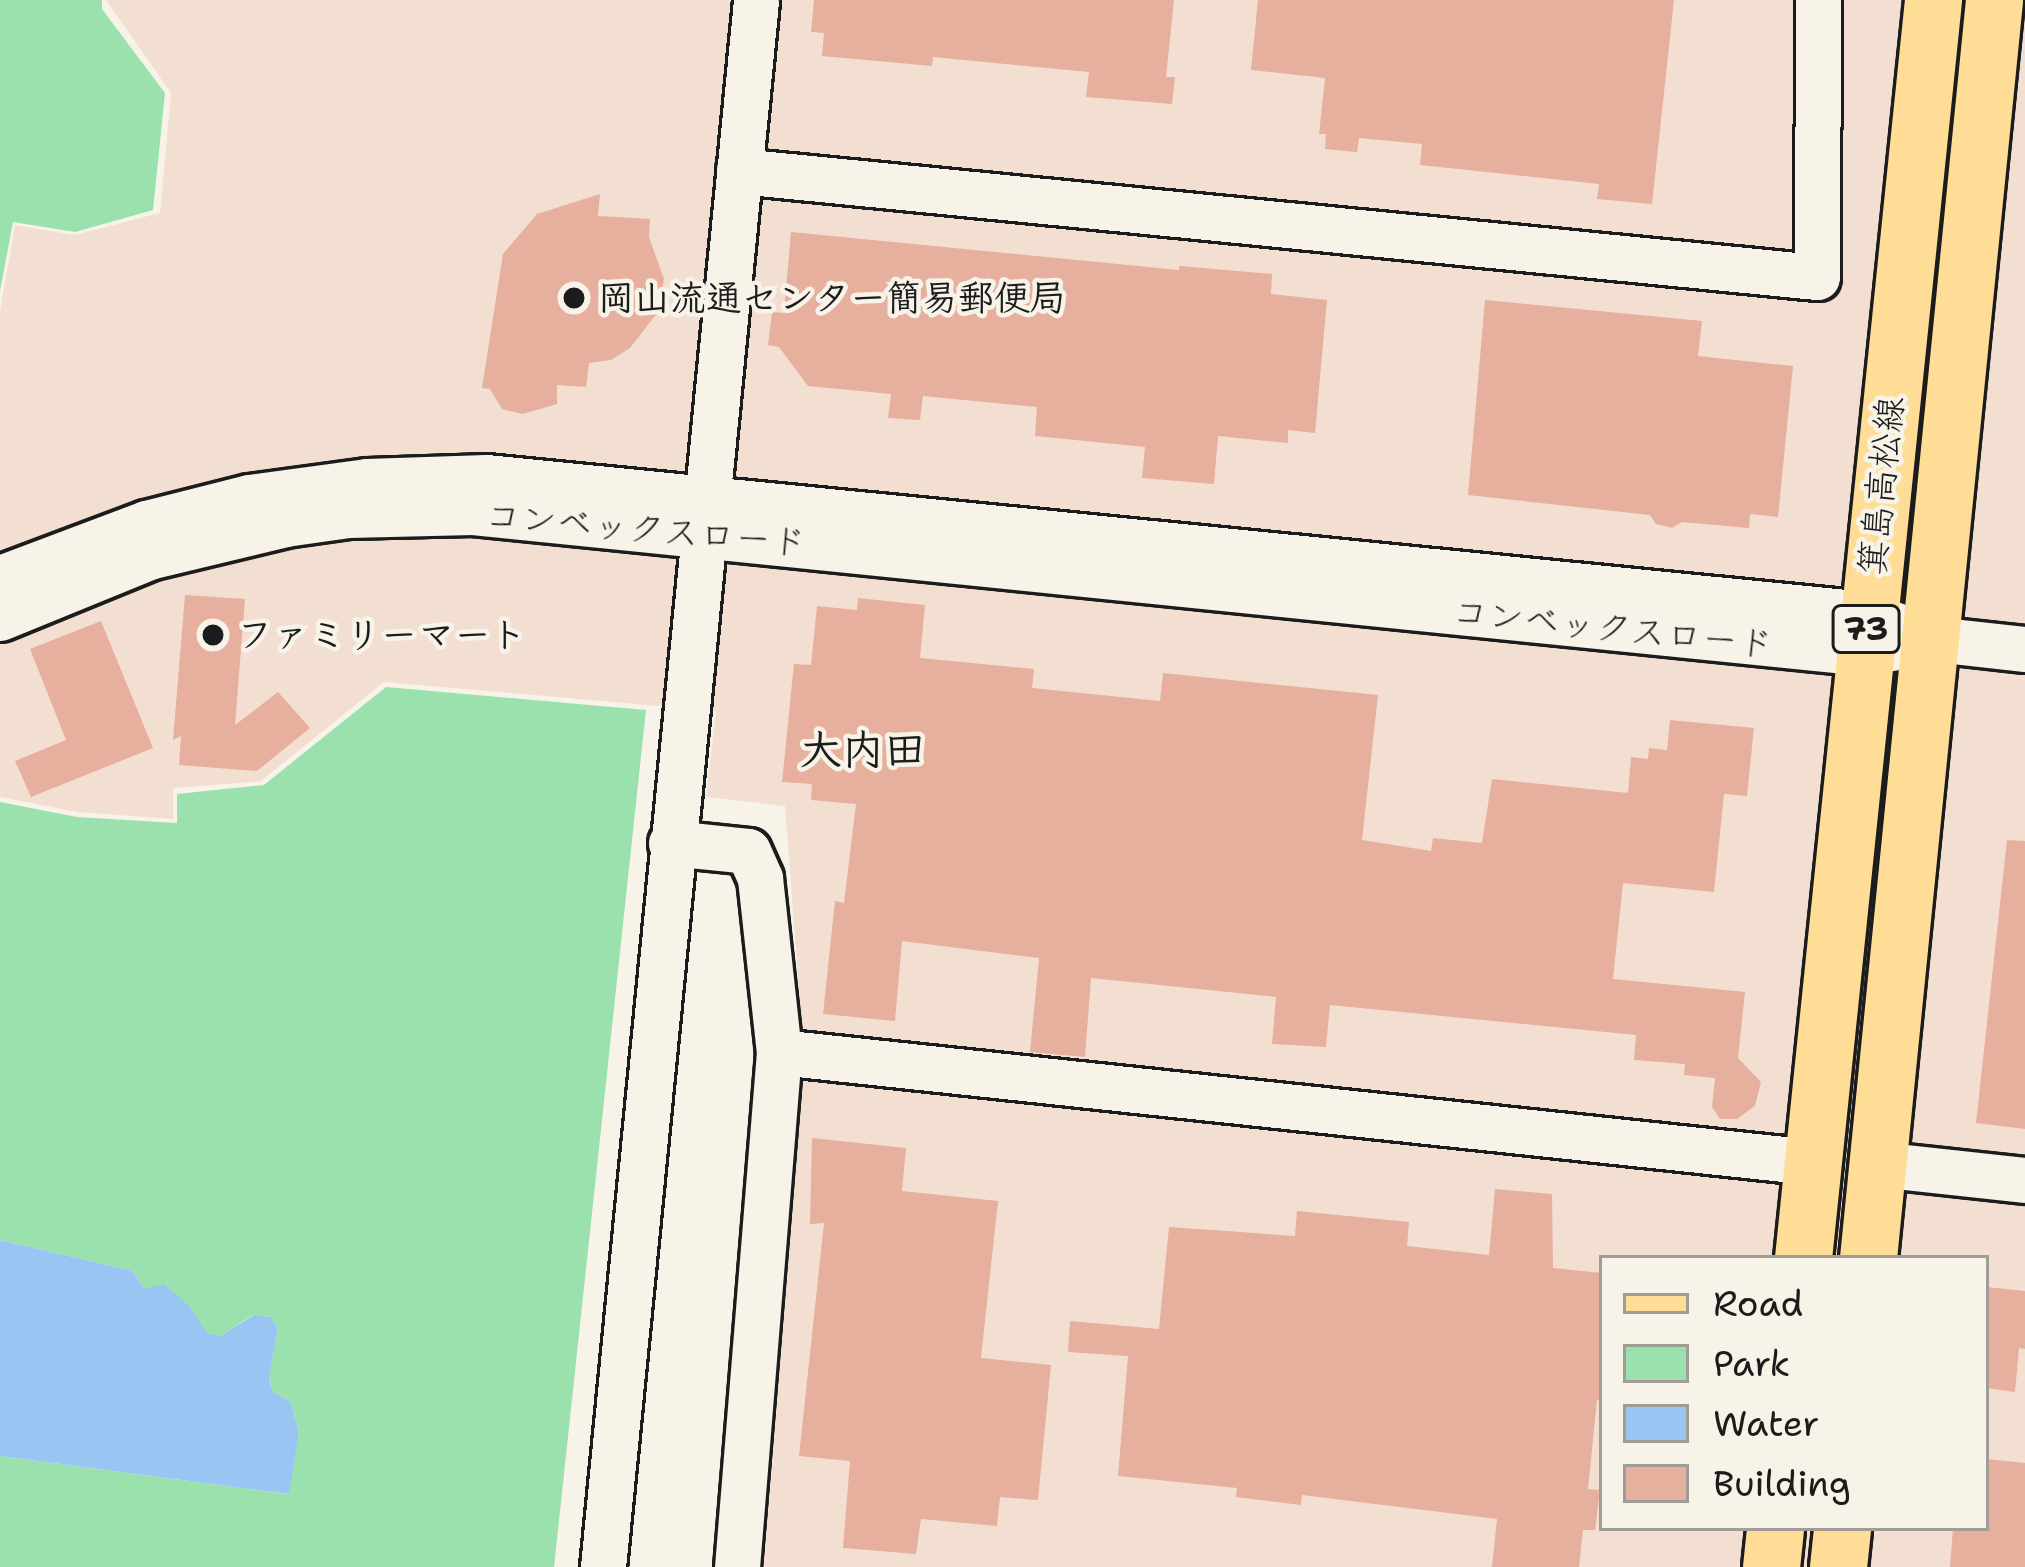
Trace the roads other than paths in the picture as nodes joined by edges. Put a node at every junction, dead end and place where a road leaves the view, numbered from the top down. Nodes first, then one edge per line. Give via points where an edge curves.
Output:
1 (756, 0) edge
2 (1818, 0) edge
3 (1933, 0) edge
4 (1994, 0) edge
5 (740, 171) junction
6 (705, 516) junction
7 (0, 578) edge
8 (0, 618) edge
9 (1865, 634) junction
10 (1934, 640) junction
11 (2025, 649) edge
12 (671, 842) junction
13 (779, 1052) junction
14 (1812, 1162) junction
15 (1878, 1164) junction
16 (2025, 1180) edge
17 (1803, 1255) edge
18 (1868, 1255) edge
19 (1775, 1531) edge
20 (1842, 1531) edge
21 (603, 1567) edge
22 (737, 1567) edge
23 (1771, 1567) edge
24 (1838, 1567) edge

1 - 5 street
2 - 5 street via 1817,278
3 - 9 main road, 箕島高松線 / 73
4 - 10 main road, 箕島高松線 / 73
5 - 6 street
6 - 7 street, コンベックスロード via 486,478 329,484 146,523
6 - 8 street, コンベックスロード via 473,512 285,524 152,556
6 - 9 street, コンベックスロード
6 - 12 street
9 - 10 street, コンベックスロード
9 - 14 main road, 箕島高松線 / 73
10 - 11 street, コンベックスロード
10 - 15 main road, 箕島高松線 / 73
12 - 13 street via 748,851 760,878
12 - 21 street
13 - 14 street
13 - 22 street
14 - 17 main road, 箕島高松線 / 73
15 - 16 street
15 - 18 main road, 箕島高松線 / 73
19 - 23 main road
20 - 24 main road

